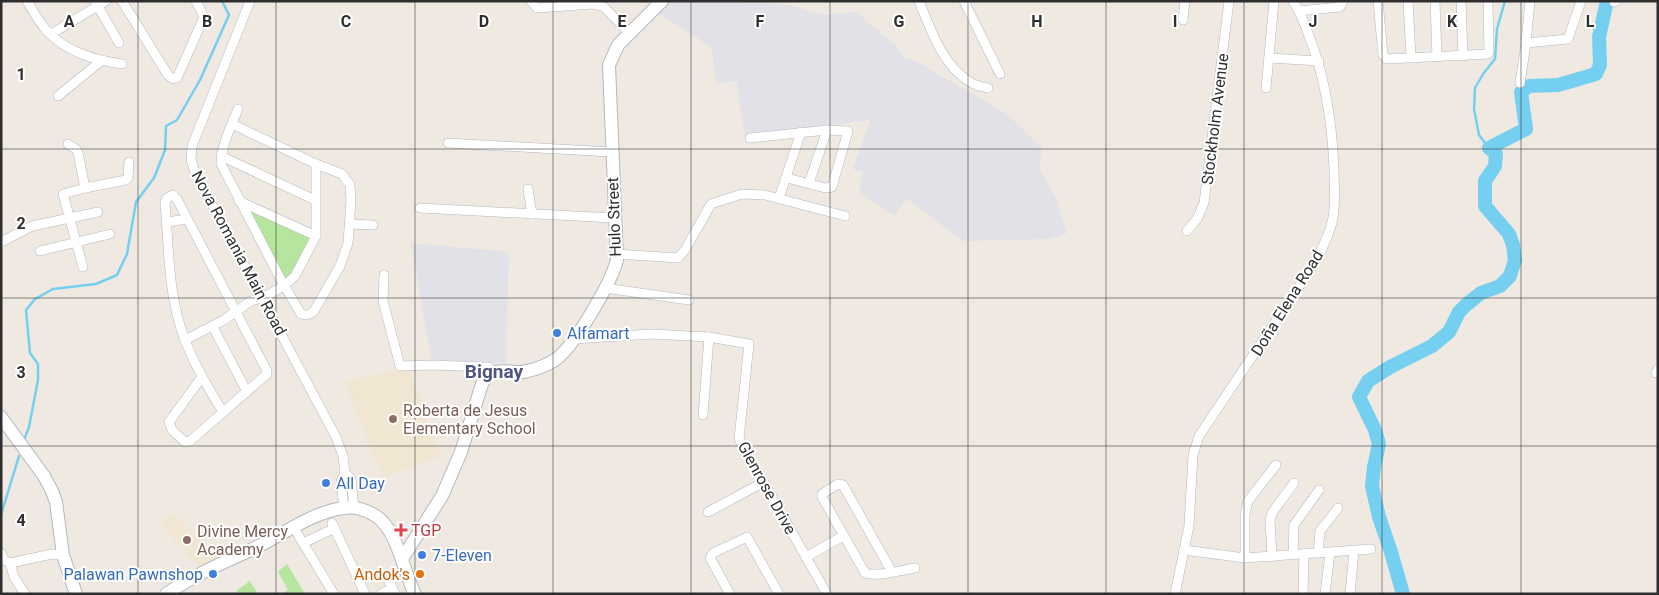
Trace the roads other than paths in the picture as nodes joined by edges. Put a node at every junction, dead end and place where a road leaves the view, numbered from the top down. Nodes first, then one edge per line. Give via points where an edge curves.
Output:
1 (27, 1) edge
2 (122, 1) edge
3 (196, 1) edge
4 (250, 1) edge
5 (531, 1) edge
6 (919, 1) edge
7 (964, 1) edge
8 (1185, 1) edge
9 (1230, 1) edge
10 (1274, 1) edge
11 (1293, 1) edge
12 (1343, 1) edge
13 (1378, 1) edge
14 (1408, 1) edge
15 (1435, 1) edge
16 (1461, 1) edge
17 (1488, 1) edge
18 (1530, 1) edge
19 (1581, 1) edge
20 (100, 3) edge
21 (659, 5) edge
22 (1299, 12) junction
23 (1183, 20) dead end
24 (629, 33) junction
25 (51, 34) junction
26 (119, 43) dead end
27 (1526, 43) junction
28 (1463, 56) junction
29 (1437, 57) junction
30 (1269, 58) junction
31 (1411, 58) junction
32 (101, 61) junction
33 (1319, 61) junction
34 (122, 64) dead end
35 (1000, 74) dead end
36 (1520, 83) dead end
37 (988, 88) dead end
38 (1266, 88) dead end
39 (58, 96) dead end
40 (238, 109) dead end
41 (232, 124) junction
42 (827, 130) junction
43 (801, 132) junction
44 (750, 138) dead end
45 (448, 143) dead end
46 (68, 144) dead end
47 (612, 152) junction
48 (221, 156) junction
49 (129, 162) dead end
50 (316, 164) junction
51 (787, 178) junction
52 (809, 184) junction
53 (85, 188) junction
54 (528, 189) dead end
55 (779, 198) junction
56 (316, 200) junction
57 (239, 201) junction
58 (420, 208) dead end
59 (98, 212) dead end
60 (532, 214) junction
61 (845, 216) dead end
62 (614, 218) junction
63 (69, 219) junction
64 (186, 219) junction
65 (167, 222) junction
66 (350, 224) junction
67 (373, 225) dead end
68 (1187, 231) dead end
69 (110, 234) dead end
70 (316, 236) junction
71 (1, 242) edge
72 (75, 243) junction
73 (40, 251) dead end
74 (616, 254) junction
75 (83, 267) dead end
76 (384, 275) dead end
77 (284, 286) junction
78 (605, 288) junction
79 (262, 298) junction
80 (689, 300) dead end
81 (236, 310) junction
82 (213, 326) junction
83 (709, 337) junction
84 (574, 339) junction
85 (185, 340) junction
86 (494, 372) junction
87 (202, 377) junction
88 (247, 392) junction
89 (223, 412) junction
90 (703, 415) dead end
91 (2, 418) edge
92 (1276, 465) dead end
93 (764, 482) junction
94 (1294, 483) dead end
95 (1319, 490) dead end
96 (349, 508) junction
97 (1338, 508) dead end
98 (708, 512) dead end
99 (294, 528) junction
100 (843, 536) junction
101 (303, 543) junction
102 (1371, 548) dead end
103 (1184, 550) junction
104 (1354, 551) junction
105 (1330, 552) junction
106 (1, 553) edge
107 (1318, 553) junction
108 (1304, 554) junction
109 (63, 555) junction
110 (1293, 555) junction
111 (1272, 556) junction
112 (806, 557) junction
113 (1245, 558) junction
114 (402, 559) junction
115 (10, 563) junction
116 (915, 568) dead end
117 (892, 572) junction
118 (392, 588) edge
119 (25, 594) edge
120 (76, 594) edge
121 (166, 594) edge
122 (334, 594) edge
123 (365, 594) edge
124 (381, 594) edge
125 (415, 594) edge
126 (730, 594) edge
127 (779, 594) edge
128 (827, 594) edge
129 (1175, 594) edge
130 (1303, 594) edge
131 (1325, 594) edge
132 (1350, 594) edge

1 - 25 street
2 - 3 street via 173,79 177,78 186,60 204,17
4 - 79 street, Nova Romania Main Road via 191,153 196,175
5 - 24 street via 537,8 599,5
6 - 37 street via 938,45 953,68 971,83
7 - 35 street
8 - 23 street
9 - 68 street, Stockholm Avenue via 1204,203
10 - 30 street
11 - 22 street, Doña Elena Road
12 - 22 street via 1340,7
13 - 31 street via 1383,55 1387,59
14 - 31 street
15 - 29 street
16 - 28 street
17 - 28 street via 1489,52
18 - 27 street
19 - 27 street via 1570,38
20 - 25 street
20 - 26 street
21 - 24 main road, Hulo Street
22 - 33 street, Doña Elena Road
24 - 47 main road, Hulo Street via 615,49 609,64
25 - 32 street via 67,48
27 - 36 street
28 - 29 street
29 - 31 street
30 - 33 street
30 - 38 street
32 - 34 street
32 - 39 street
33 - 103 street, Doña Elena Road via 1330,118 1334,193 1331,225 1310,270 1199,436 1193,455 1191,511
40 - 41 street
41 - 48 street
41 - 50 street
42 - 43 street
42 - 52 street
42 - 52 street via 846,130 849,133 832,187
43 - 44 street
43 - 51 street
45 - 47 street
46 - 53 street via 78,153
47 - 62 main road, Hulo Street
48 - 56 street
48 - 57 street via 221,164
49 - 53 street via 126,180
50 - 56 street
50 - 66 street via 342,174 350,185
51 - 52 street
51 - 55 street
53 - 63 street via 62,194
54 - 60 street
55 - 61 street
55 - 74 street via 742,194 711,204 678,258
56 - 70 street
57 - 70 street
57 - 77 street
58 - 60 street
59 - 63 street
60 - 62 street
62 - 74 main road, Hulo Street
63 - 71 street via 32,226
63 - 72 street
64 - 65 street
64 - 65 street via 173,195 166,200
64 - 81 street
65 - 85 street via 170,275
66 - 67 street
66 - 77 street via 343,259 311,314 301,314
69 - 72 street
70 - 77 street via 294,276
72 - 73 street
72 - 75 street
74 - 78 main road, Hulo Street via 614,270
76 - 86 street via 383,301 401,367 488,367
77 - 79 street
78 - 80 street
78 - 84 main road, Hulo Street
79 - 81 street
79 - 96 street, Nova Romania Main Road via 336,437 351,480
81 - 82 street
81 - 88 street via 267,371
82 - 85 street
82 - 88 street
83 - 84 street via 651,334
83 - 90 street
83 - 93 street, Glenrose Drive via 749,344 738,437
84 - 86 main road, Hulo Street via 564,352 545,365 525,371
85 - 87 street
86 - 114 main road via 483,381 462,452 442,496
87 - 89 street
87 - 89 street via 171,418 172,430 188,442
88 - 89 street
91 - 109 main road via 44,476 56,502
92 - 113 street via 1248,501
93 - 98 street
93 - 112 street, Glenrose Drive
94 - 111 street via 1272,513
95 - 110 street via 1294,525
96 - 99 main road via 317,516
96 - 114 main road via 377,517 386,527
97 - 107 street via 1320,531
99 - 101 street
99 - 121 main road via 188,579
100 - 112 street
100 - 117 street via 865,573
100 - 117 street via 821,496 841,484
101 - 122 street
101 - 123 street via 333,526
102 - 104 street
103 - 113 street
103 - 129 street, Doña Elena Road
104 - 105 street
104 - 132 street
105 - 107 street
105 - 131 street
106 - 115 street
107 - 108 street
108 - 110 street
108 - 130 street
109 - 115 street via 52,554
109 - 120 main road
110 - 111 street
111 - 113 street
112 - 128 street, Glenrose Drive
114 - 125 main road
115 - 119 street
116 - 117 street
118 - 124 street
126 - 127 street via 710,558 713,553 747,537

